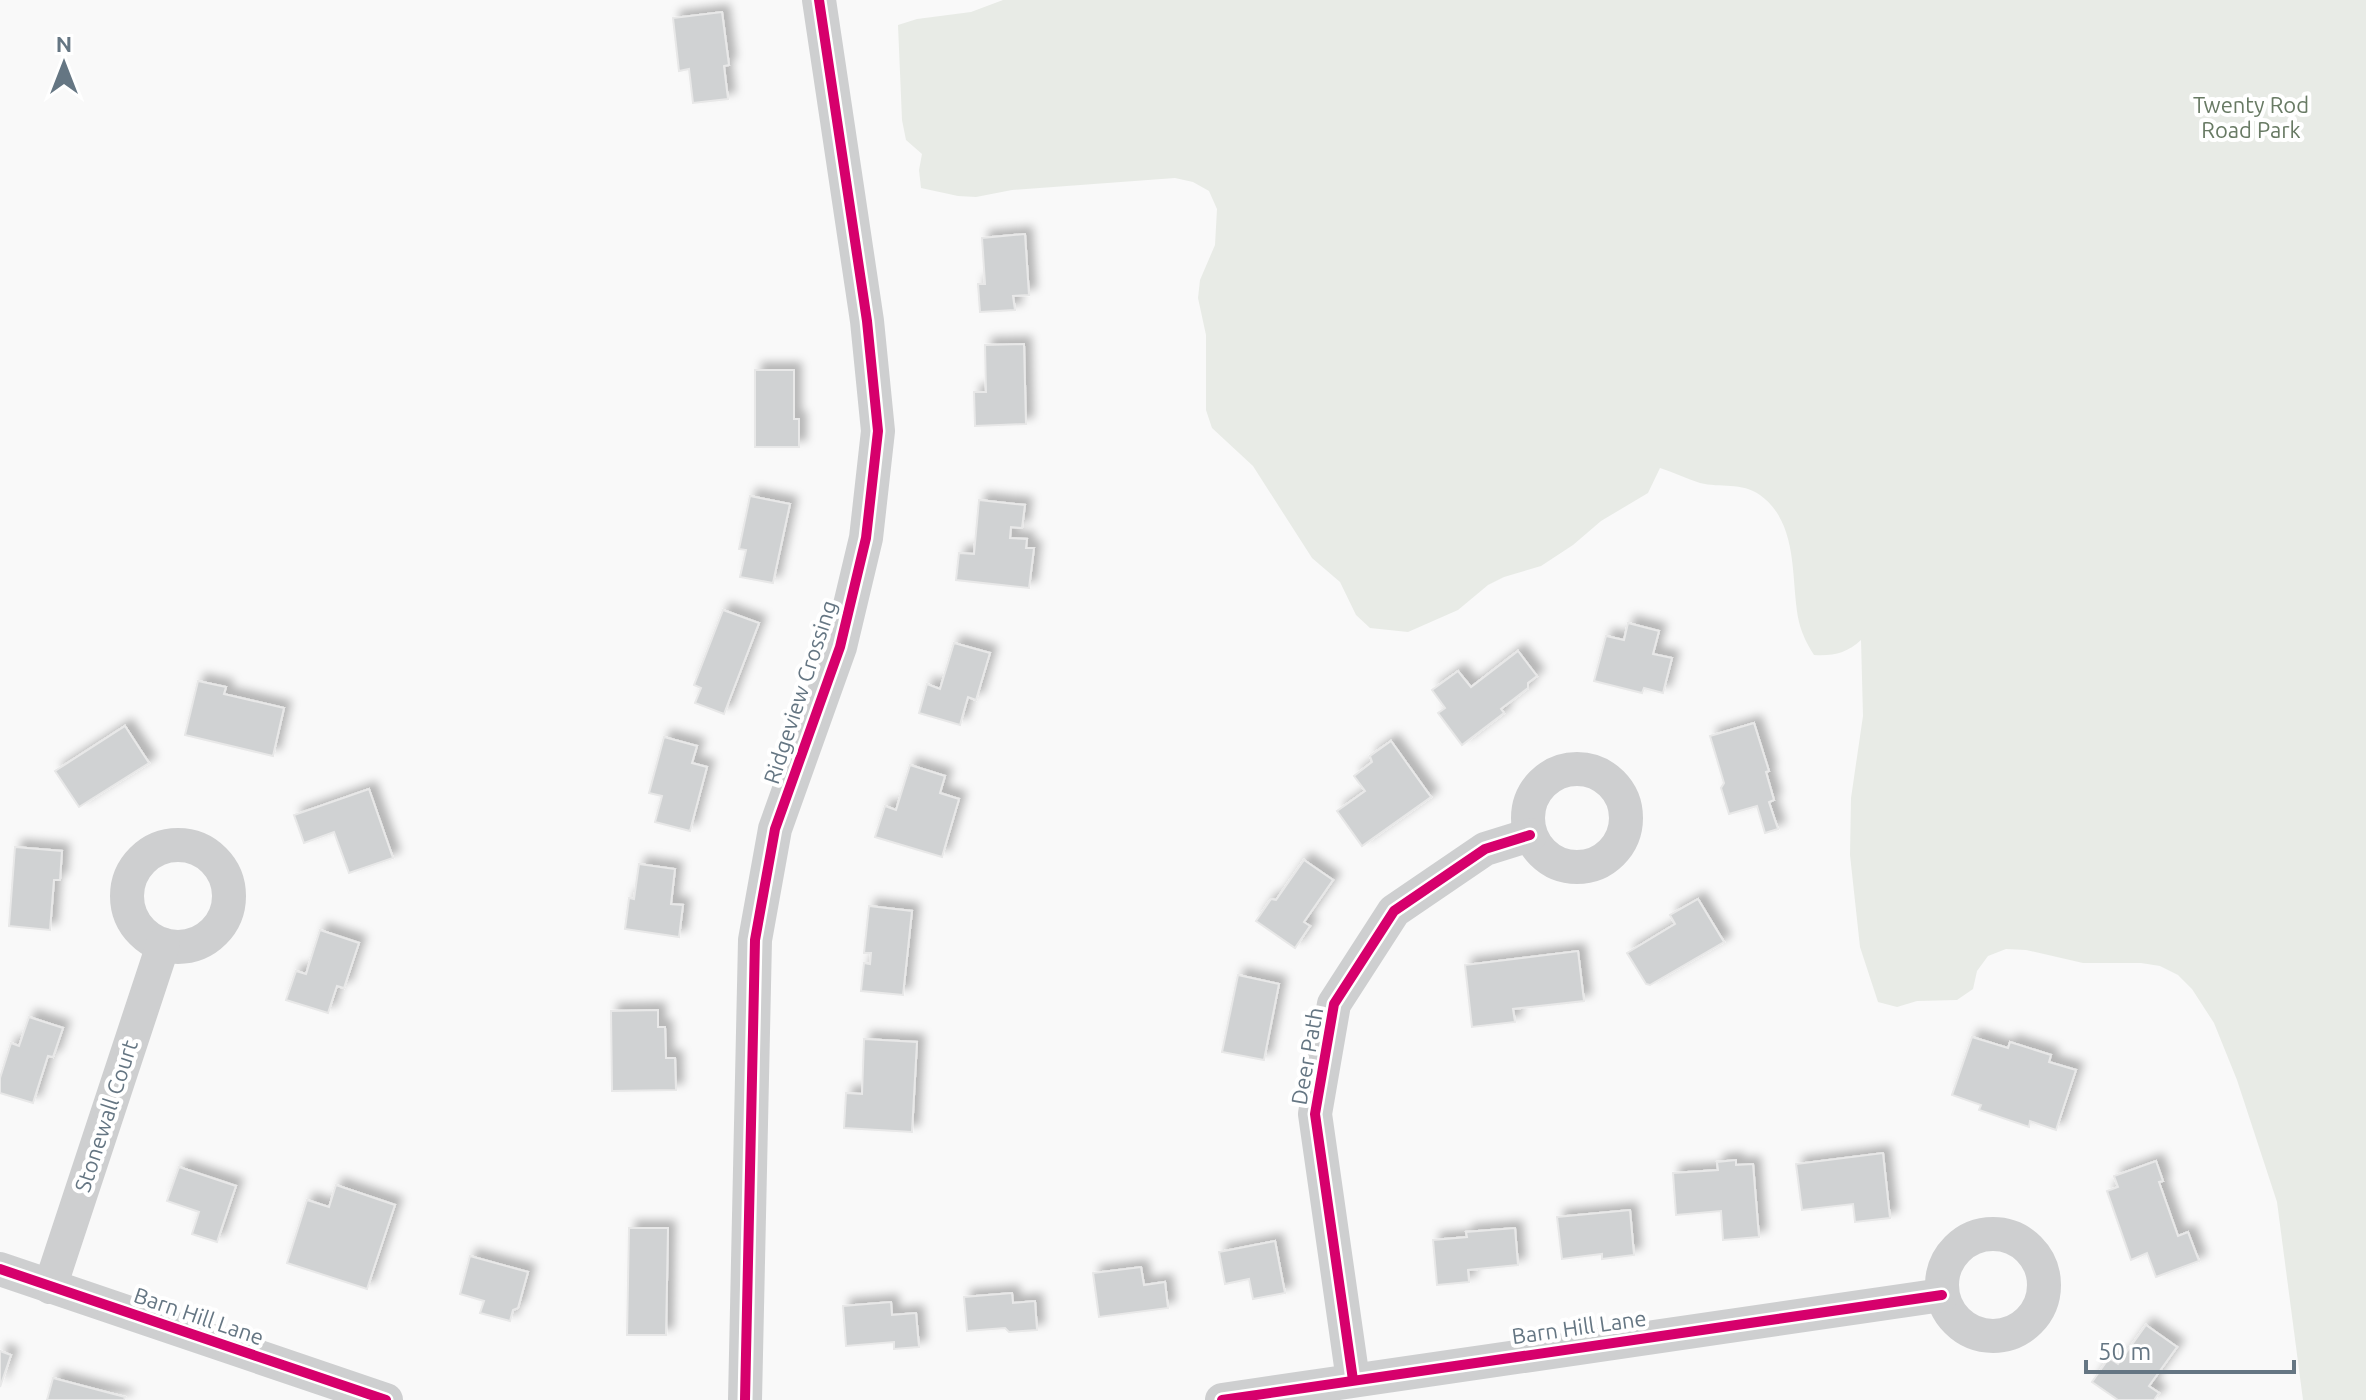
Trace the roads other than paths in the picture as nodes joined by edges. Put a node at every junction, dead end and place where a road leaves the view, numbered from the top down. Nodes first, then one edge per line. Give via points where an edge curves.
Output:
1 (819, 0) edge
2 (1530, 835) dead end
3 (163, 945) dead end
4 (0, 1269) edge
5 (50, 1287) junction
6 (1942, 1295) dead end
7 (1353, 1380) junction
8 (386, 1400) edge
9 (745, 1400) edge
10 (1222, 1400) edge

1 - 9 street, Ridgeview Crossing via 867,321 878,431 866,538 840,647 775,829 755,940
2 - 7 street, Deer Path via 1485,849 1394,911 1334,1004 1315,1114
3 - 5 street, Stonewall Court
4 - 5 street, Barn Hill Lane
5 - 8 street, Barn Hill Lane
6 - 7 street, Barn Hill Lane
7 - 10 street, Barn Hill Lane

